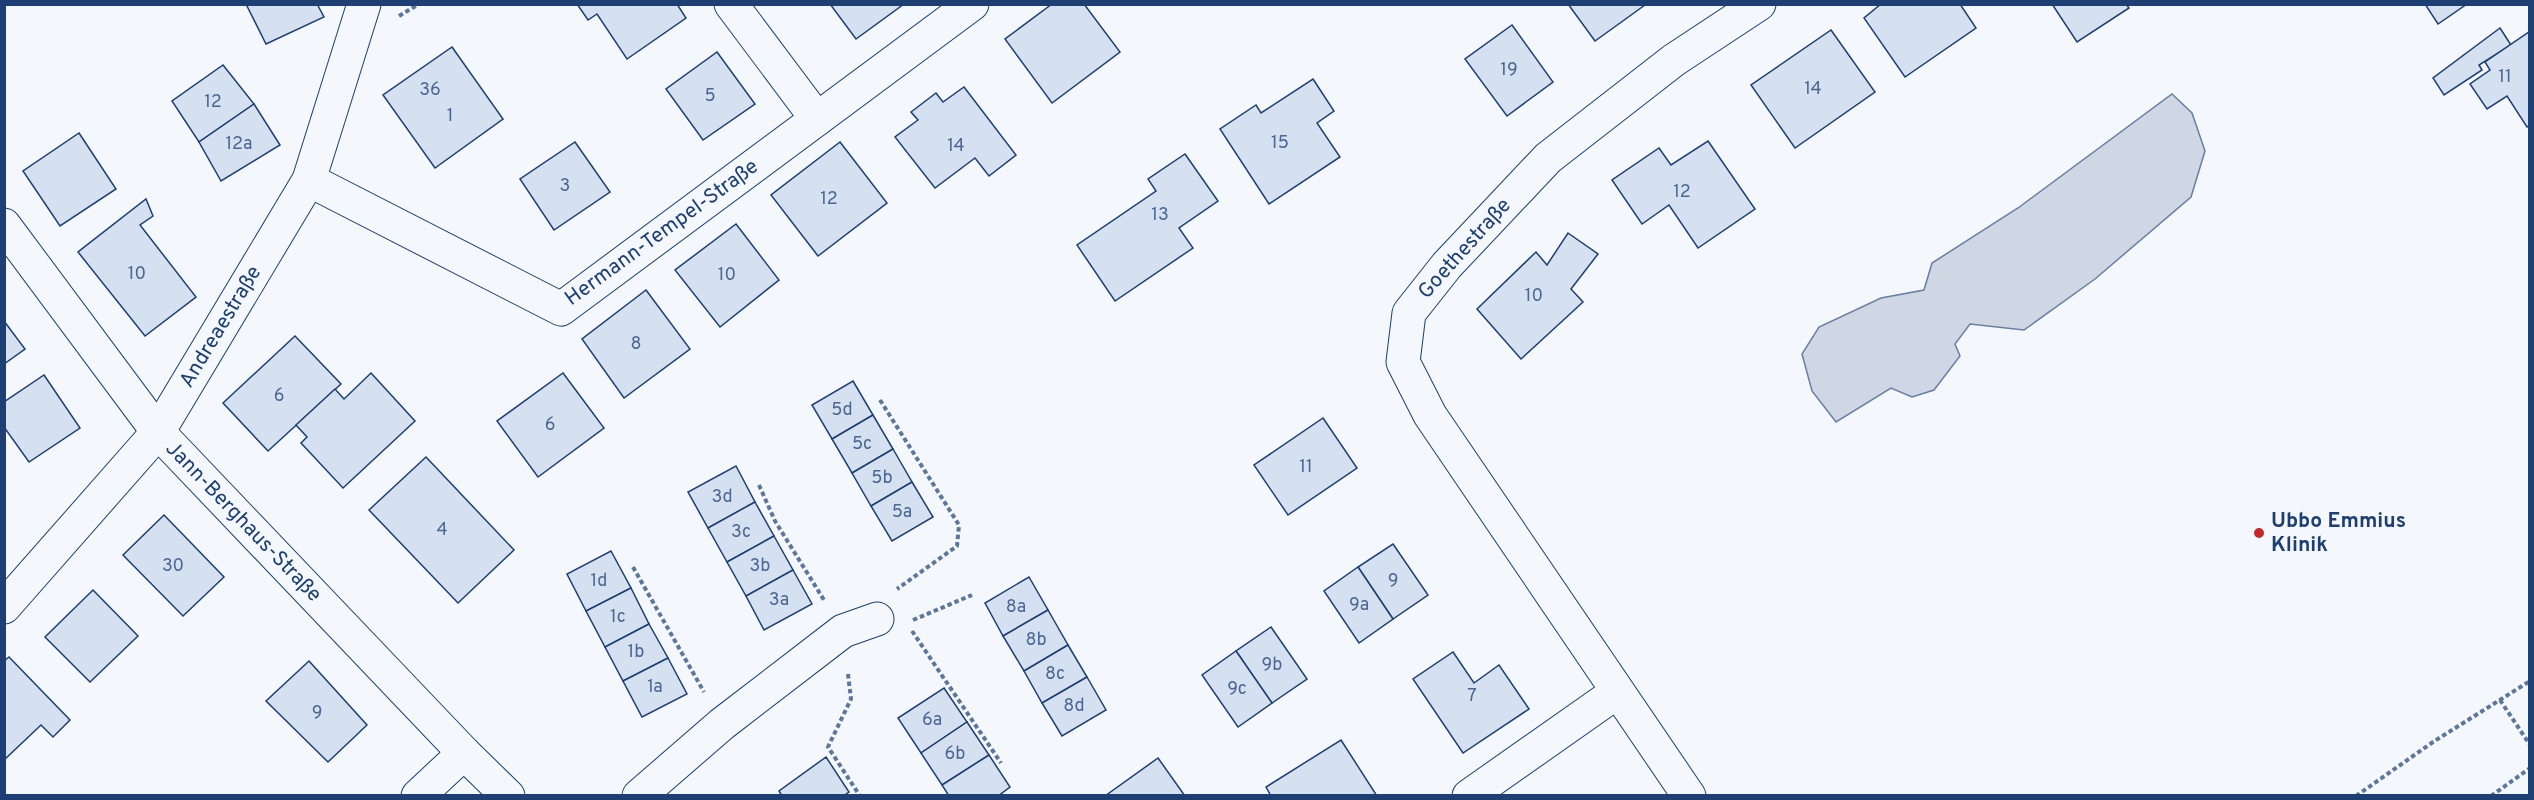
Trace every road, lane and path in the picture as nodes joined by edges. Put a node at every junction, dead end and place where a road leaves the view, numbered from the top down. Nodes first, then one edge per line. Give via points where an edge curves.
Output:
1 (364, 4) edge
2 (731, 4) edge
3 (972, 4) edge
4 (1759, 4) edge
5 (817, 119) junction
6 (309, 180) junction
7 (4, 225) edge
8 (880, 400) dead end
9 (158, 432) junction
10 (633, 567) dead end
11 (972, 595) dead end
12 (4, 607) edge
13 (877, 619) joint
14 (2529, 681) edge
15 (1617, 692) junction
16 (2500, 700) junction
17 (722, 724) junction
18 (2529, 745) edge
19 (464, 753) junction
20 (1001, 763) dead end
21 (2529, 768) edge
22 (417, 795) edge
23 (508, 795) edge
24 (639, 795) edge
25 (1469, 795) edge
26 (1689, 795) edge
27 (2356, 795) edge
28 (2491, 795) edge

1 - 6 street, Andreaestraße
2 - 5 street
3 - 5 street, Hermann-Tempel-Straße
4 - 15 street, Goethestraße via 1674,60 1548,158 1447,265 1409,313 1403,362 1430,415
5 - 6 street, Hermann-Tempel-Straße via 561,309
6 - 9 street, Andreaestraße
7 - 9 street, Jann-Berghaus-Straße
8 - 13 path via 959,525 957,546 899,586
9 - 12 street, Andreaestraße
9 - 19 street, Jann-Berghaus-Straße
10 - 17 path
11 - 20 path via 907,623
13 - 17 street via 843,631
14 - 16 path
15 - 25 street
15 - 26 street, Goethestraße
16 - 18 path
16 - 27 path
17 - 24 street
19 - 22 street
19 - 23 street, Jann-Berghaus-Straße
21 - 28 path

